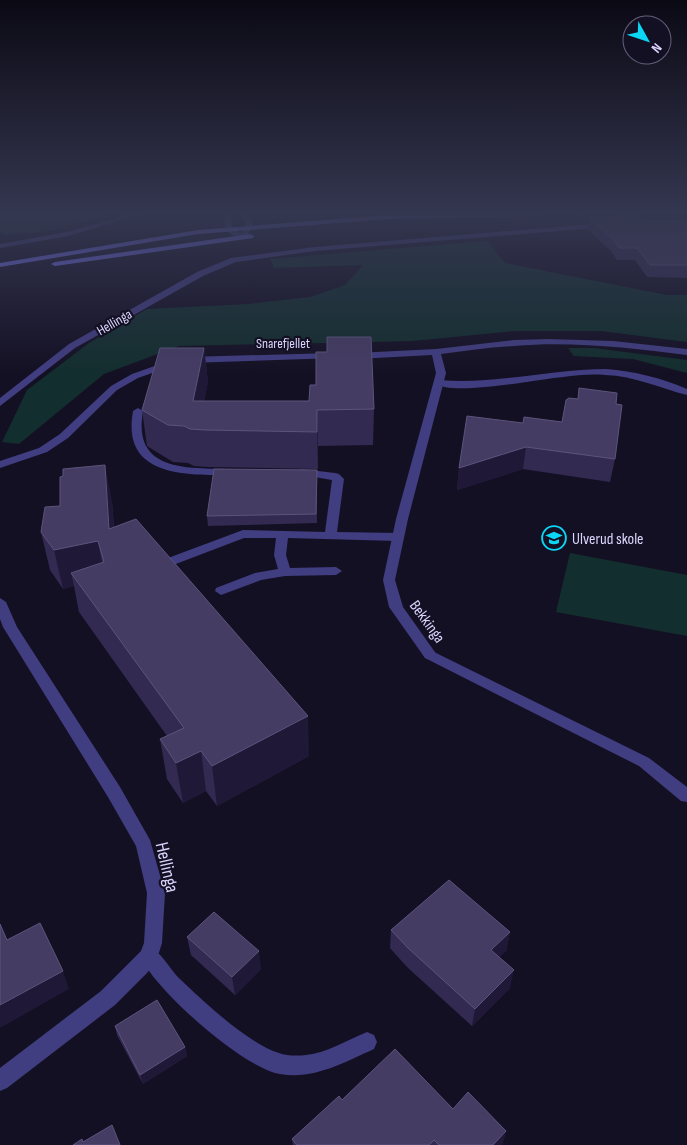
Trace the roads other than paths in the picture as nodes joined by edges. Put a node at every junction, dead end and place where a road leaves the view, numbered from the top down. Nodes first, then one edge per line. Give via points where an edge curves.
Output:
1 (37, 267) edge
2 (216, 267) edge
3 (0, 273) edge
4 (436, 352) junction
5 (687, 352) edge
6 (438, 383) junction
7 (687, 392) edge
8 (0, 404) edge
9 (138, 410) dead end
10 (0, 466) edge
11 (241, 472) edge
12 (286, 472) edge
13 (282, 535) junction
14 (331, 536) junction
15 (397, 537) junction
16 (164, 564) edge
17 (336, 571) dead end
18 (285, 572) junction
19 (221, 591) dead end
20 (0, 602) edge
21 (687, 796) edge
22 (149, 956) junction
23 (366, 1042) dead end
24 (0, 1081) edge

1 - 3 main road
2 - 8 street, Hellinga via 72,346
4 - 5 street, Snarefjellet via 549,342 613,344
4 - 6 street, Bekkinga via 440,366
4 - 10 street, Snarefjellet via 203,358 161,366 114,388 56,443
6 - 7 street via 475,385 596,372 621,373
6 - 15 street, Bekkinga
9 - 11 street via 135,429 138,445 142,454 153,462 182,470
12 - 14 street via 327,474 338,479
13 - 14 street
13 - 16 street via 243,534
13 - 18 street via 280,555
14 - 15 street
15 - 21 street, Bekkinga via 389,571 390,589 403,619 430,655 644,762
17 - 18 street
18 - 19 street via 259,576
20 - 22 street, Hellinga via 10,627 144,845 156,893 153,943
22 - 23 street via 166,979 220,1027 248,1049 279,1064 306,1065 334,1057
22 - 24 street via 108,998

